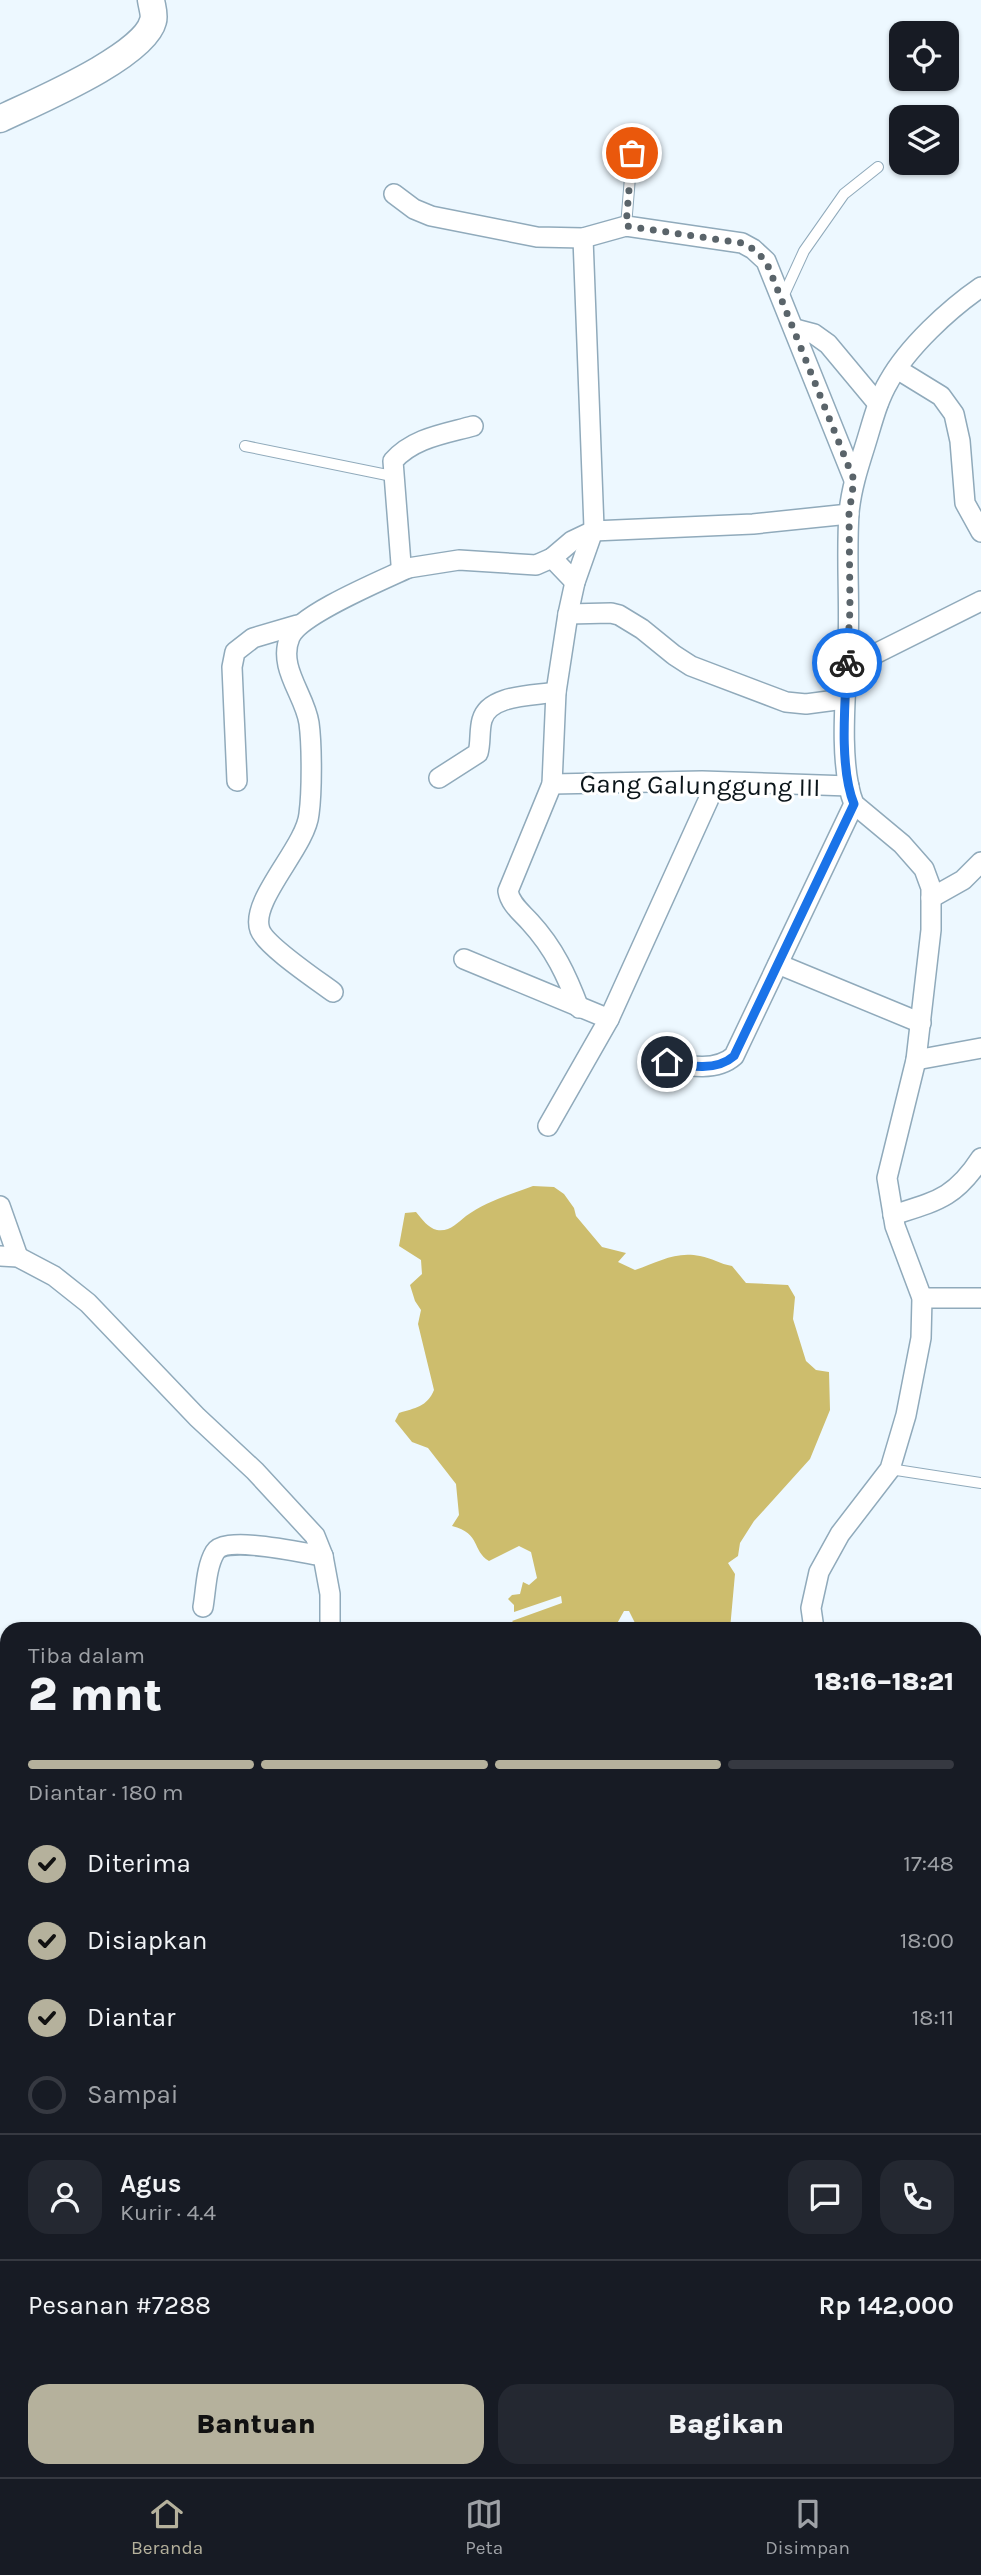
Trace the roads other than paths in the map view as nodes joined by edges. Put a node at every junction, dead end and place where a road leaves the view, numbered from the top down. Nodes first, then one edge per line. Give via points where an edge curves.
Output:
1 (151, 0) edge
2 (0, 119) edge
3 (632, 153) dead end
4 (878, 167) dead end
5 (394, 194) dead end
6 (626, 226) junction
7 (583, 238) junction
8 (981, 287) edge
9 (782, 299) junction
10 (795, 329) junction
11 (897, 369) junction
12 (878, 404) junction
13 (473, 426) dead end
14 (245, 446) dead end
15 (392, 475) junction
16 (854, 480) junction
17 (849, 514) junction
18 (593, 531) junction
19 (981, 532) edge
20 (552, 558) junction
21 (408, 568) junction
22 (575, 582) junction
23 (981, 601) edge
24 (568, 614) junction
25 (297, 625) junction
26 (847, 668) junction
27 (556, 692) junction
28 (844, 699) junction
29 (439, 778) dead end
30 (237, 780) dead end
31 (716, 783) junction
32 (552, 784) junction
33 (851, 795) junction
34 (981, 862) edge
35 (931, 898) junction
36 (464, 959) dead end
37 (778, 964) junction
38 (332, 992) dead end
39 (579, 1008) junction
40 (609, 1019) junction
41 (921, 1023) junction
42 (981, 1048) edge
43 (916, 1060) junction
44 (667, 1062) dead end
45 (548, 1126) dead end
46 (981, 1158) edge
47 (0, 1206) edge
48 (893, 1215) junction
49 (9, 1257) edge
50 (922, 1298) junction
51 (981, 1298) edge
52 (890, 1469) junction
53 (981, 1483) edge
54 (323, 1556) junction
55 (203, 1607) dead end
56 (330, 1622) edge
57 (813, 1622) edge

1 - 2 main road via 153,22 148,31 109,66
3 - 6 lane
4 - 9 lane via 844,194 804,251
5 - 7 street via 431,216 537,237
6 - 7 street
6 - 9 street via 742,243 766,261
7 - 18 street
8 - 11 street via 959,303
9 - 10 street
10 - 12 street via 828,344
10 - 16 street
11 - 12 street
11 - 19 street via 941,396 954,414 965,503
12 - 16 street
13 - 15 street via 423,439 401,452 393,461
14 - 15 lane
15 - 21 street via 399,558
16 - 17 street
17 - 18 street via 753,524
17 - 26 street
18 - 20 street
18 - 22 street
20 - 21 street via 537,565 459,560
20 - 22 street
21 - 25 street
22 - 24 street
23 - 26 street
24 - 27 street
24 - 28 street via 619,615 691,666 786,702
25 - 30 street via 253,638 235,652
25 - 38 street via 287,648 290,672 309,722 309,816 262,905 259,929
26 - 28 street
27 - 29 street via 489,707 481,722 478,753
27 - 32 street
28 - 33 street
31 - 32 street, Gang Galunggung III
31 - 33 street, Gang Galunggung III
31 - 40 street
32 - 39 street via 509,887 509,898 558,959
33 - 35 street via 924,869
33 - 37 street
34 - 35 street via 963,880
35 - 41 street
36 - 39 street
37 - 41 street
37 - 44 street via 741,1044 727,1062 687,1066
39 - 40 street
40 - 45 street
41 - 43 street
42 - 43 street
43 - 48 street via 887,1178
46 - 48 street via 959,1187
47 - 49 street
48 - 50 street
49 - 54 street via 54,1276 88,1303 255,1471 315,1536
50 - 51 street
50 - 52 street via 921,1339
52 - 53 lane
52 - 57 street via 840,1534 819,1572 811,1608
54 - 55 street via 224,1545 216,1550 210,1567
54 - 56 street

